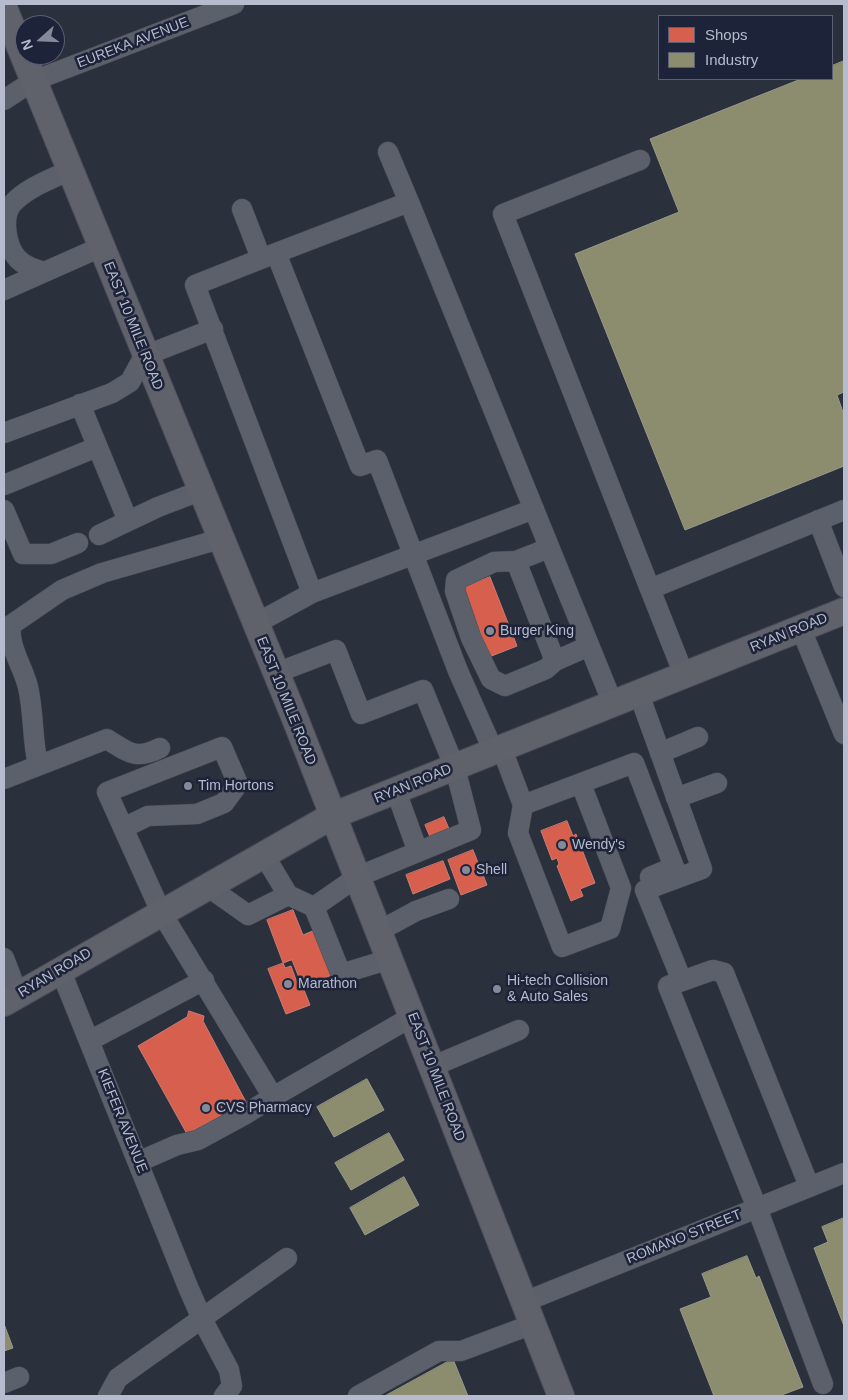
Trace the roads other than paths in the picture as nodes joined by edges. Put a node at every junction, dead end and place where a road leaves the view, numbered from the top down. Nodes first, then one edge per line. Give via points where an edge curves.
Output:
1 (234, 4) edge
2 (4, 8) edge
3 (33, 81) junction
4 (4, 100) edge
5 (388, 152) dead end
6 (640, 160) dead end
7 (70, 170) junction
8 (409, 202) junction
9 (242, 209) dead end
10 (101, 247) junction
11 (269, 255) junction
12 (44, 272) junction
13 (4, 290) edge
14 (213, 329) junction
15 (144, 356) junction
16 (80, 404) junction
17 (4, 433) edge
18 (97, 447) junction
19 (4, 486) edge
20 (200, 491) junction
21 (534, 509) junction
22 (4, 510) edge
23 (844, 510) edge
24 (818, 520) junction
25 (128, 521) junction
26 (99, 535) dead end
27 (220, 539) junction
28 (78, 543) dead end
29 (550, 548) junction
30 (414, 555) junction
31 (516, 561) junction
32 (844, 587) edge
33 (650, 589) junction
34 (312, 594) junction
35 (844, 611) edge
36 (255, 624) junction
37 (801, 628) junction
38 (589, 646) junction
39 (555, 660) junction
40 (276, 673) junction
41 (684, 675) junction
42 (639, 694) junction
43 (613, 704) junction
44 (844, 734) edge
45 (698, 737) dead end
46 (160, 748) dead end
47 (498, 750) junction
48 (660, 752) junction
49 (38, 765) junction
50 (455, 768) junction
51 (4, 779) edge
52 (717, 783) dead end
53 (581, 784) junction
54 (396, 791) junction
55 (676, 798) junction
56 (524, 805) junction
57 (332, 816) junction
58 (123, 828) junction
59 (418, 852) junction
60 (264, 855) junction
61 (357, 877) junction
62 (207, 886) junction
63 (621, 888) junction
64 (288, 895) junction
65 (449, 899) dead end
66 (314, 907) junction
67 (161, 912) junction
68 (379, 931) junction
69 (4, 958) edge
70 (390, 959) junction
71 (60, 969) junction
72 (204, 980) junction
73 (682, 981) junction
74 (11, 999) edge
75 (414, 1016) junction
76 (519, 1030) dead end
77 (90, 1041) junction
78 (431, 1067) junction
79 (273, 1097) junction
80 (138, 1162) junction
81 (844, 1172) edge
82 (809, 1186) junction
83 (757, 1208) junction
84 (287, 1258) dead end
85 (528, 1313) junction
86 (202, 1319) junction
87 (823, 1384) dead end
88 (108, 1396) edge
89 (224, 1396) edge
90 (358, 1396) edge
91 (561, 1396) edge

1 - 3 street, EUREKA AVENUE
2 - 3 main road, EAST 10 MILE ROAD
3 - 4 street, EUREKA AVENUE
3 - 7 main road, EAST 10 MILE ROAD
5 - 8 street
6 - 33 street via 502,214
7 - 10 main road, EAST 10 MILE ROAD
7 - 12 street via 29,190 11,205 6,226 16,258 30,268
8 - 11 street
8 - 21 street
9 - 11 street
10 - 12 street
10 - 15 main road, EAST 10 MILE ROAD
11 - 14 street via 195,285
11 - 30 street via 360,466 377,460
12 - 13 street
14 - 15 street
14 - 34 street
15 - 16 street via 130,382 112,393
15 - 20 main road, EAST 10 MILE ROAD
16 - 17 street
16 - 18 street
18 - 19 street
18 - 25 street
20 - 25 street
20 - 27 main road, EAST 10 MILE ROAD
21 - 29 street
21 - 30 street
22 - 28 street via 23,554 51,554
23 - 24 street
24 - 32 street
24 - 33 street
25 - 26 street
27 - 36 main road, EAST 10 MILE ROAD
27 - 49 street via 102,573 62,590 11,624 9,637 28,687 33,746
29 - 31 street
29 - 38 street
30 - 34 street
30 - 47 street via 458,671
31 - 39 street
31 - 39 street via 494,562 456,580 455,591 471,638 492,679 505,686 546,669
33 - 41 street
34 - 36 street
35 - 37 main road, RYAN ROAD
36 - 40 main road, EAST 10 MILE ROAD
37 - 41 main road, RYAN ROAD
37 - 44 street
38 - 39 street
38 - 43 street
40 - 50 street via 336,650 361,714 423,690
40 - 57 main road, EAST 10 MILE ROAD
41 - 42 main road, RYAN ROAD
42 - 43 main road, RYAN ROAD
42 - 48 street
43 - 47 main road, RYAN ROAD
45 - 48 street
46 - 49 street via 146,755 132,754 107,739
47 - 50 main road, RYAN ROAD
47 - 56 street
48 - 55 street
49 - 51 street
50 - 54 main road, RYAN ROAD
50 - 59 street via 471,830
52 - 55 street
53 - 56 street
53 - 63 street
53 - 63 street via 634,763 674,868
54 - 57 main road, RYAN ROAD
54 - 59 street
55 - 73 street via 702,869 645,890
56 - 63 street via 518,833 562,948 610,929
57 - 60 main road, RYAN ROAD
57 - 61 main road, EAST 10 MILE ROAD
58 - 58 street via 148,816 197,814 224,803 238,784 222,747 107,792
58 - 67 street
59 - 61 street
60 - 62 main road, RYAN ROAD
60 - 64 street
61 - 66 street
61 - 68 main road, EAST 10 MILE ROAD
62 - 64 street via 248,915
62 - 67 main road, RYAN ROAD
64 - 66 street
65 - 68 street via 416,911
66 - 70 street via 341,974
67 - 71 main road, RYAN ROAD
67 - 72 street
68 - 70 main road, EAST 10 MILE ROAD
69 - 74 street
70 - 75 main road, EAST 10 MILE ROAD
71 - 74 main road, RYAN ROAD
71 - 77 street, KIEFER AVENUE
72 - 77 street
72 - 79 street
73 - 82 street via 713,970 724,973
73 - 83 street via 668,986
75 - 78 main road, EAST 10 MILE ROAD
75 - 79 street
76 - 78 street
77 - 80 street, KIEFER AVENUE
78 - 85 main road, EAST 10 MILE ROAD
79 - 80 street via 198,1140 177,1145
80 - 86 street, KIEFER AVENUE
81 - 82 street, ROMANO STREET
82 - 83 street, ROMANO STREET
83 - 85 street, ROMANO STREET
83 - 87 street
84 - 86 street
85 - 90 street, ROMANO STREET via 461,1351 439,1351
85 - 91 main road, EAST 10 MILE ROAD
86 - 88 street via 118,1378
86 - 89 street, KIEFER AVENUE via 229,1370 232,1386

